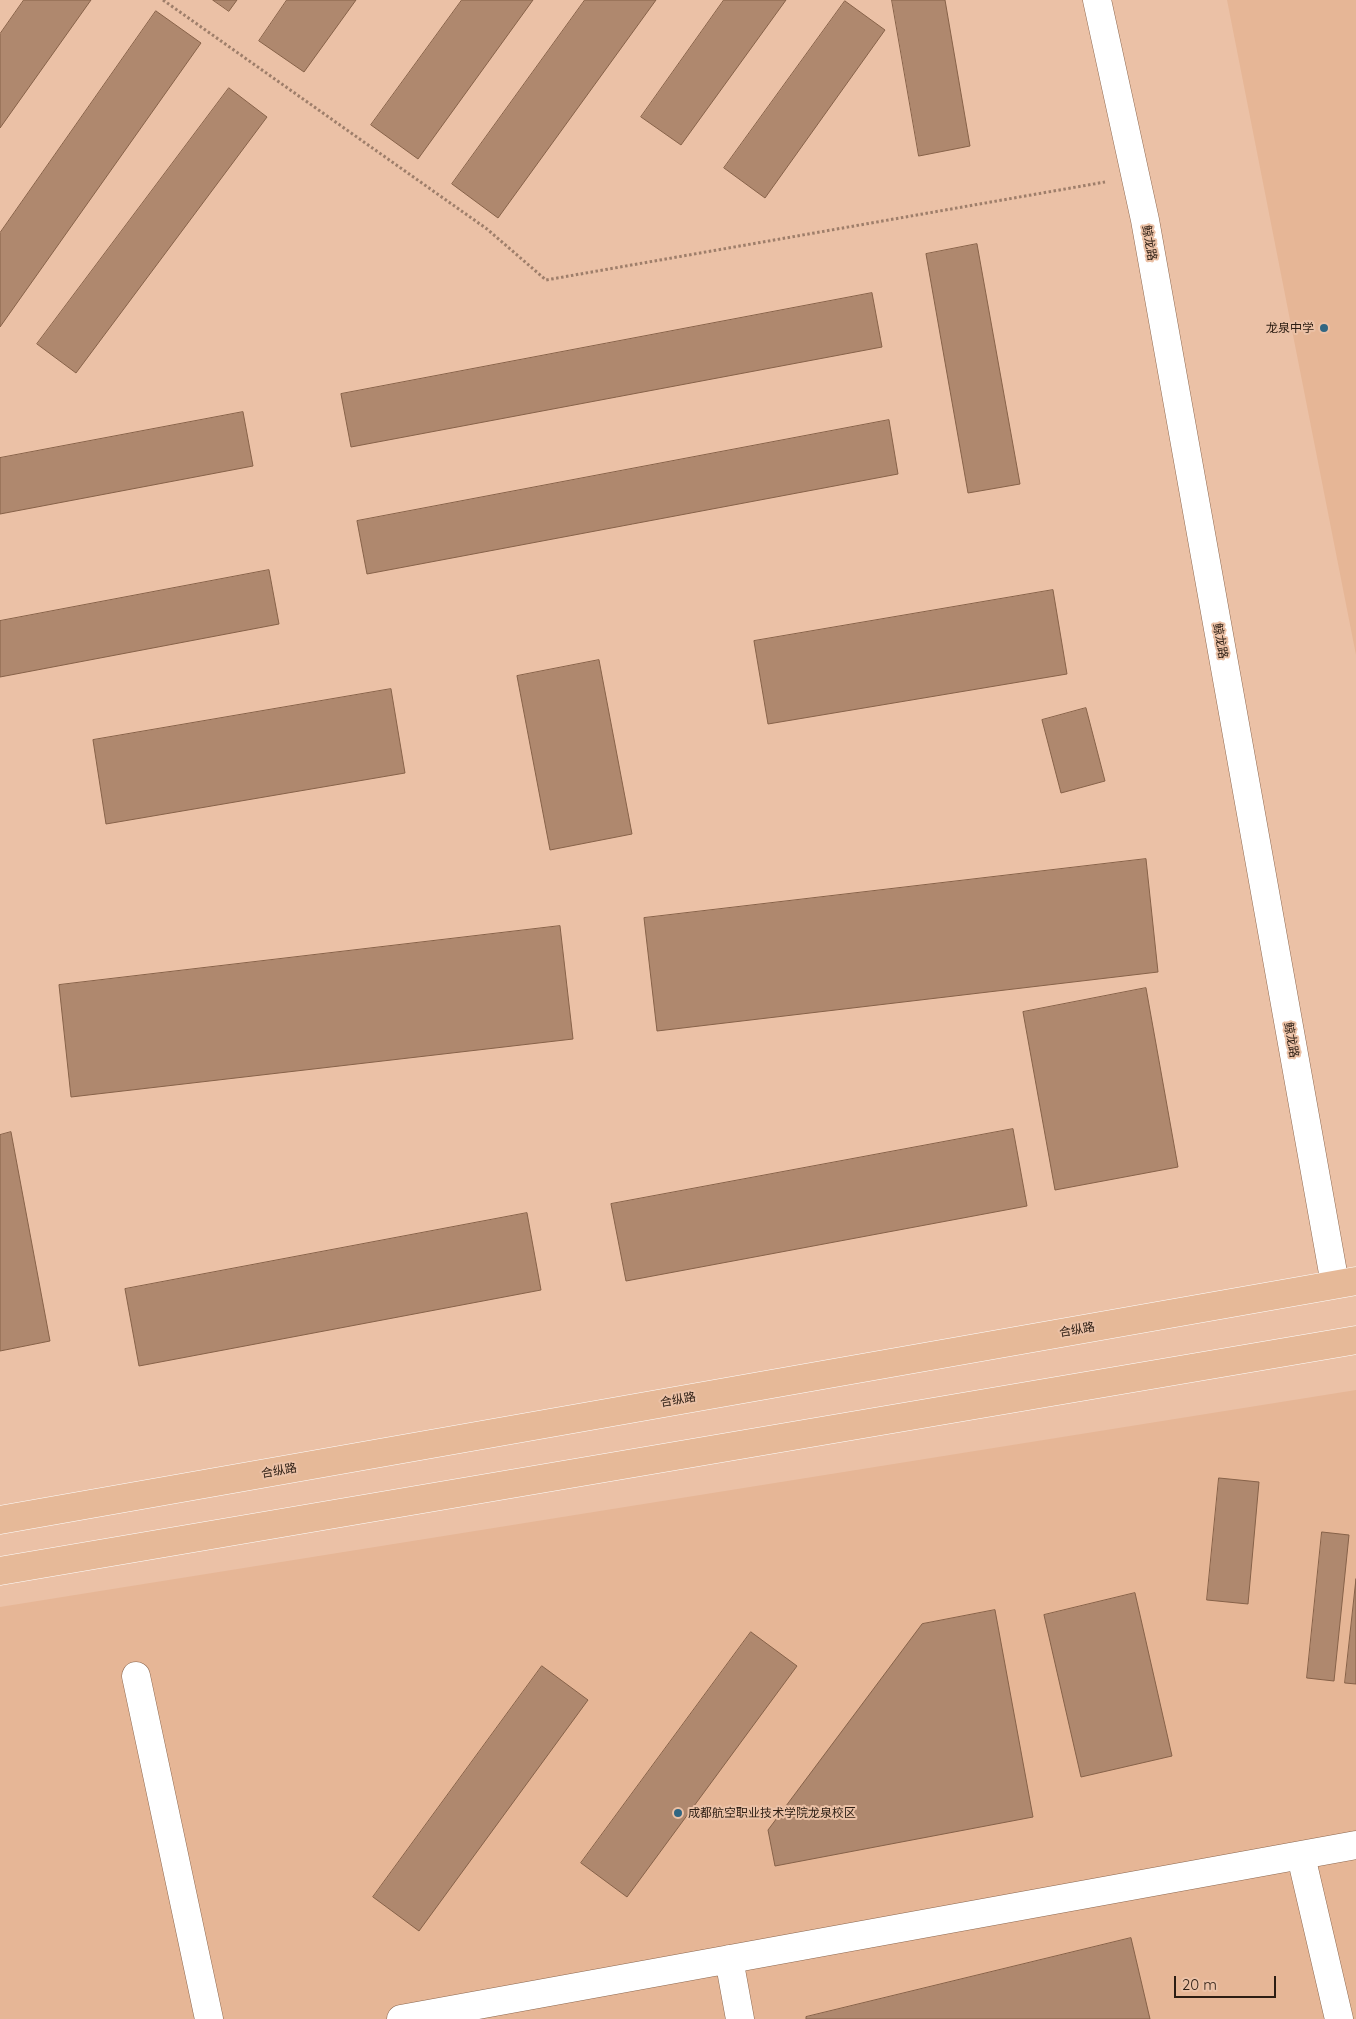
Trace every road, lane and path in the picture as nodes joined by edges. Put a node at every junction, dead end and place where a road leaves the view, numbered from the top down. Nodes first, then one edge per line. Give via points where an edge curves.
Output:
1 (163, 0) edge
2 (1097, 0) edge
3 (1135, 177) junction
4 (1346, 1283) edge
5 (1356, 1340) edge
6 (0, 1520) edge
7 (0, 1571) edge
8 (136, 1676) dead end
9 (1356, 1845) edge
10 (1300, 1856) junction
11 (729, 1960) junction
12 (209, 2019) edge
13 (401, 2019) edge
14 (740, 2019) edge
15 (1339, 2019) edge

1 - 3 path via 486,229 546,280
2 - 3 street, 鲸龙路
3 - 4 street, 鲸龙路
4 - 6 main road, 合纵路
5 - 7 main road
8 - 12 street
9 - 10 street
10 - 11 street
10 - 15 street
11 - 13 street
11 - 14 street

